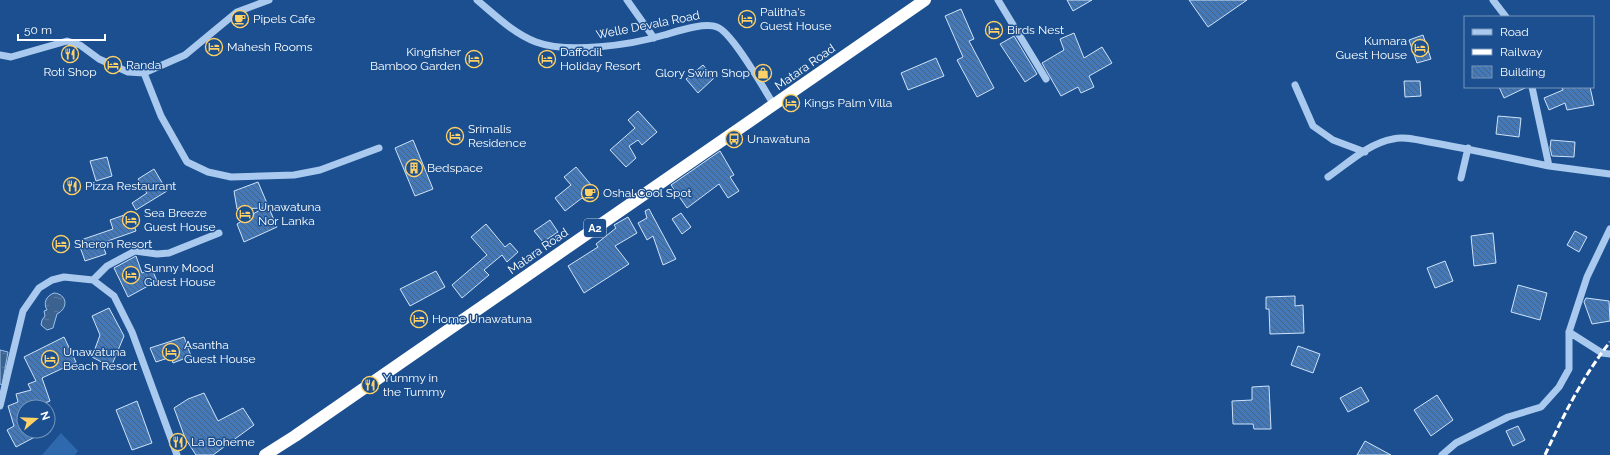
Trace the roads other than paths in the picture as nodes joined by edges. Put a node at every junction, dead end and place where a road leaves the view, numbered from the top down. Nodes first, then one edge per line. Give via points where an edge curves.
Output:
1 (268, 0) edge
2 (477, 0) edge
3 (627, 0) edge
4 (998, 0) edge
5 (1493, 0) edge
6 (922, 1) edge
7 (1505, 16) edge
8 (654, 38) junction
9 (0, 55) edge
10 (144, 73) junction
11 (1046, 79) dead end
12 (1295, 85) dead end
13 (1532, 88) edge
14 (774, 105) junction
15 (379, 148) dead end
16 (1468, 148) junction
17 (1365, 152) junction
18 (1549, 166) junction
19 (1610, 174) edge
20 (1328, 177) dead end
21 (1461, 178) dead end
22 (1610, 229) edge
23 (219, 233) dead end
24 (93, 280) junction
25 (1569, 332) junction
26 (1610, 354) edge
27 (0, 406) edge
28 (177, 455) edge
29 (265, 455) edge
30 (1442, 455) edge

1 - 10 street via 236,12 185,55
2 - 8 street, Welle Devala Road via 510,27 536,42 555,47 597,47
3 - 8 street
4 - 11 street
5 - 7 street
6 - 14 highway, Matara Road / A2
8 - 14 street, Welle Devala Road via 707,25 717,27 725,32 737,47
9 - 10 street via 11,57 67,41 80,45 98,59 128,72
10 - 15 street via 161,116 187,162 208,172 231,177 294,175 320,170
12 - 17 street via 1313,126 1334,140
13 - 18 street
14 - 29 highway, Matara Road / A2
16 - 17 street via 1394,138
16 - 18 street
16 - 21 street
17 - 20 street
18 - 19 street
22 - 25 street via 1587,277
23 - 24 street via 169,253 135,251 107,266
24 - 27 street via 64,277 52,280 39,288 23,311
24 - 28 street via 114,296 132,332
25 - 26 street via 1602,353
25 - 30 street via 1569,369 1559,387 1540,407 1508,417 1456,443

